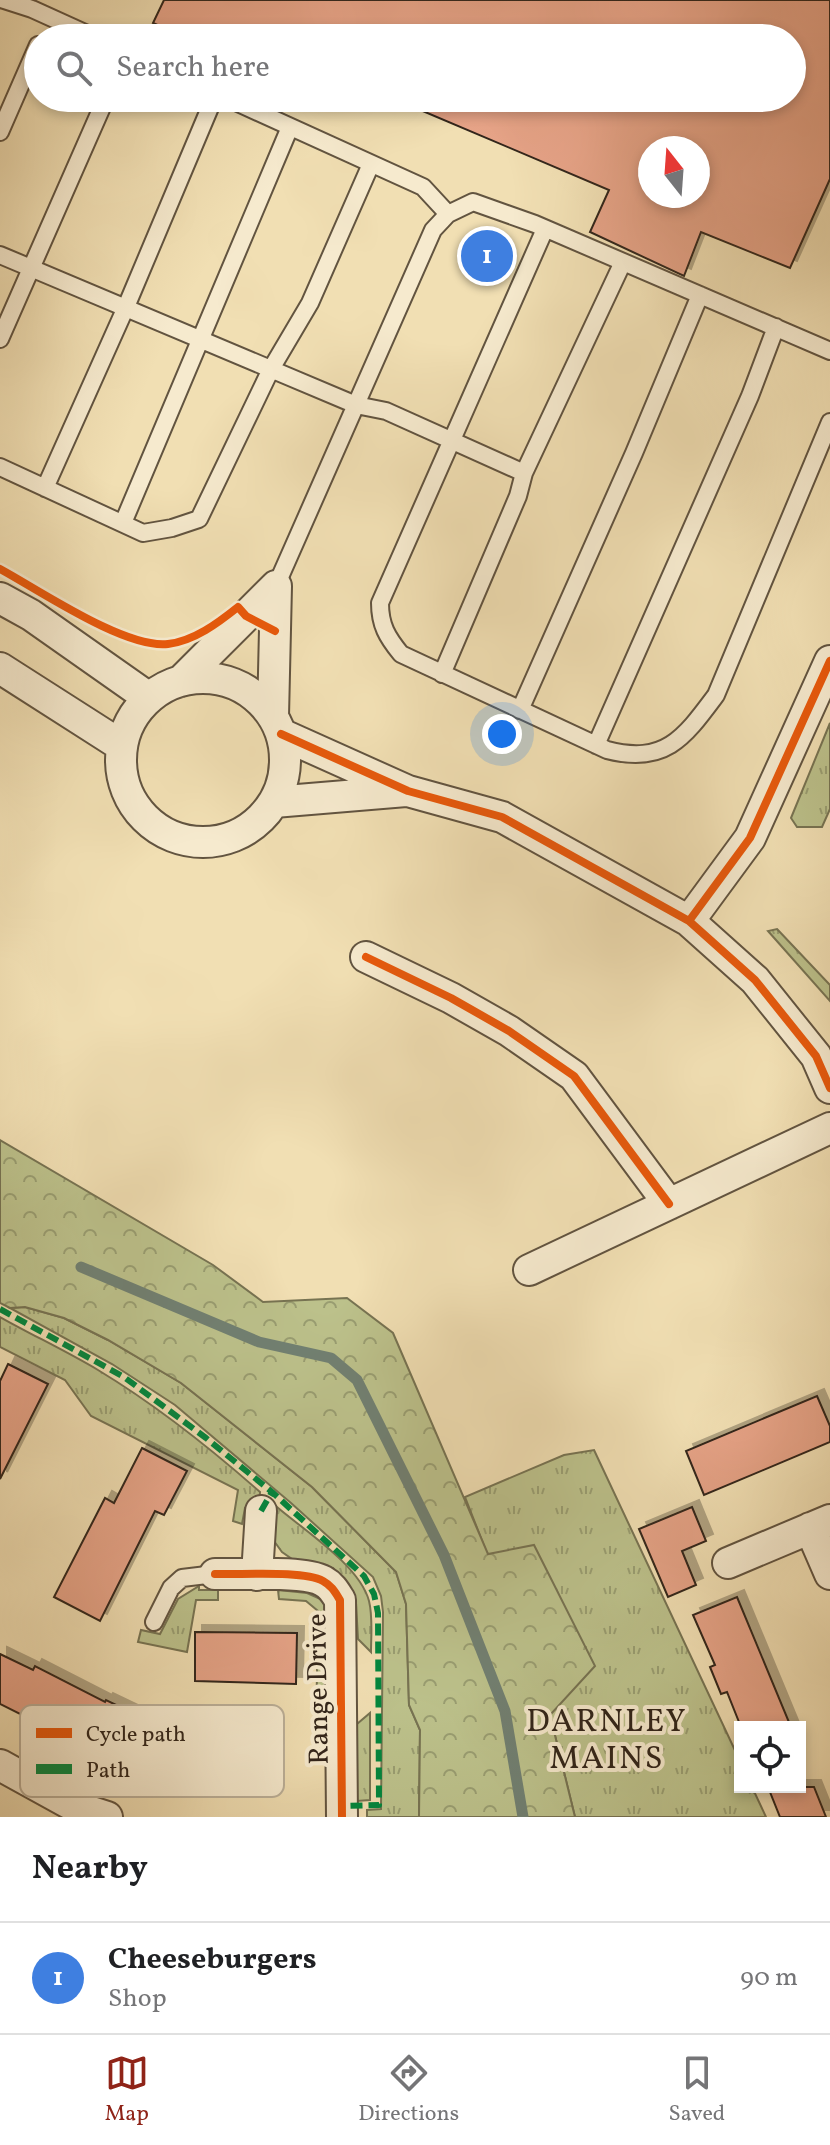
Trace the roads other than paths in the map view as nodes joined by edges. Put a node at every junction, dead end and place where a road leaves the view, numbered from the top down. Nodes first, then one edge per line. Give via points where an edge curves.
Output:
1 (4, 0) edge
2 (50, 17) junction
3 (47, 24) edge
4 (65, 24) edge
5 (24, 77) edge
6 (100, 112) edge
7 (208, 112) edge
8 (257, 112) edge
9 (290, 127) junction
10 (0, 132) edge
11 (371, 164) junction
12 (448, 214) junction
13 (545, 229) junction
14 (0, 255) edge
15 (623, 262) junction
16 (31, 268) junction
17 (700, 295) junction
18 (126, 307) junction
19 (776, 327) junction
20 (0, 339) edge
21 (202, 340) junction
22 (830, 351) edge
23 (271, 369) junction
24 (356, 405) junction
25 (830, 422) edge
26 (450, 440) junction
27 (0, 467) edge
28 (524, 473) junction
29 (45, 488) junction
30 (123, 523) junction
31 (276, 586) junction
32 (0, 598) edge
33 (830, 661) edge
34 (0, 668) edge
35 (442, 674) junction
36 (181, 681) junction
37 (149, 698) junction
38 (520, 710) junction
39 (277, 725) junction
40 (596, 745) junction
41 (122, 746) junction
42 (408, 791) junction
43 (274, 802) junction
44 (689, 921) junction
45 (366, 957) dead end
46 (830, 1088) edge
47 (830, 1128) edge
48 (669, 1204) junction
49 (529, 1270) dead end
50 (261, 1511) dead end
51 (820, 1524) edge
52 (728, 1563) dead end
53 (215, 1574) joint
54 (830, 1574) edge
55 (257, 1575) junction
56 (154, 1622) dead end
57 (0, 1765) edge
58 (20, 1776) edge
59 (58, 1797) edge
60 (107, 1817) edge
61 (342, 1817) edge

1 - 2 lane
2 - 3 lane
2 - 4 lane
5 - 10 lane
6 - 16 lane
7 - 18 lane
8 - 9 lane
9 - 11 lane
9 - 21 lane
11 - 12 lane via 423,187
11 - 23 lane via 310,303
12 - 13 lane via 473,202
12 - 24 lane via 433,230
13 - 15 lane
13 - 26 lane
14 - 16 lane
15 - 17 lane
15 - 28 lane
16 - 18 lane
16 - 20 lane
17 - 19 lane
17 - 38 lane
18 - 21 lane
18 - 29 lane
19 - 22 lane
19 - 40 lane
21 - 23 lane
21 - 30 lane
23 - 24 lane
23 - 30 lane via 199,519 143,533
24 - 26 lane via 386,411
24 - 31 lane
25 - 40 lane via 716,695 690,731 661,751 631,756
26 - 28 lane
26 - 35 lane via 380,603 380,620 401,654
27 - 29 lane
28 - 35 lane
29 - 30 lane
31 - 36 street
31 - 39 street
32 - 37 street
33 - 44 street via 750,838
34 - 41 street
35 - 38 lane
36 - 37 street
36 - 39 street via 233,683 255,697
37 - 41 street via 131,720
38 - 40 lane
39 - 42 street
39 - 43 street via 285,757
41 - 43 street via 122,774 132,801 168,834 191,841 227,838 259,821
42 - 43 street
42 - 44 street via 502,817
44 - 46 street via 755,980 816,1056
45 - 48 street via 509,1031 574,1076
47 - 48 street
48 - 49 street
50 - 55 street
51 - 52 street
51 - 54 street
53 - 55 street, Range Drive
53 - 56 lane via 182,1578
55 - 61 street, Range Drive via 320,1579 340,1600
57 - 58 street
59 - 60 street

